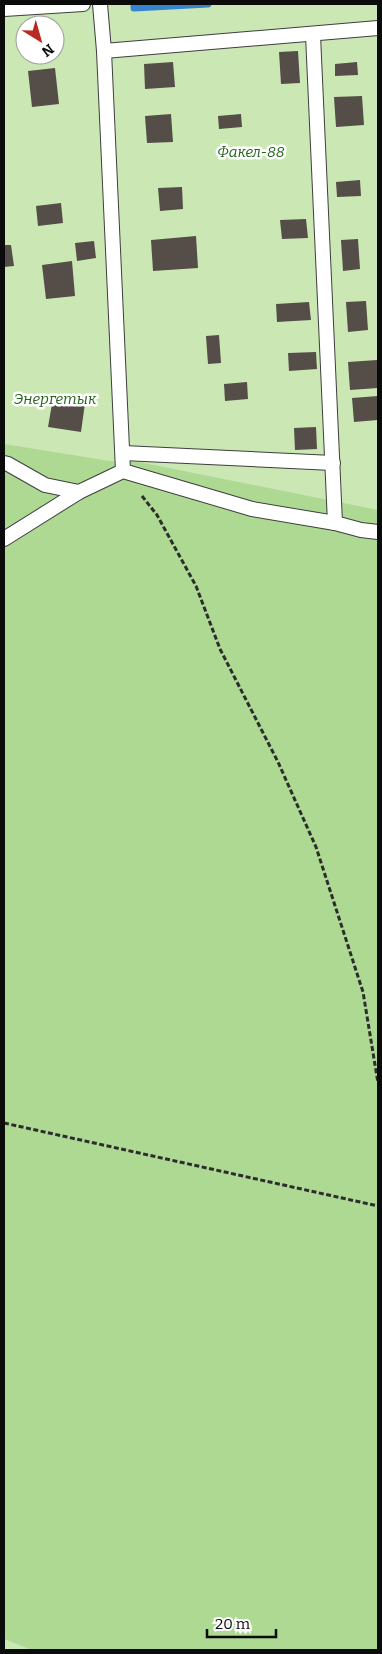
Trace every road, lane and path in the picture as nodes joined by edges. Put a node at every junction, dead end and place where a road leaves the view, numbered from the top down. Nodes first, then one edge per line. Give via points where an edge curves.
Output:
1 (83, 4) edge
2 (100, 4) edge
3 (4, 9) edge
4 (378, 28) edge
5 (313, 35) junction
6 (104, 51) junction
7 (123, 452) junction
8 (4, 463) edge
9 (333, 463) junction
10 (123, 471) junction
11 (79, 492) junction
12 (335, 523) junction
13 (378, 532) edge
14 (4, 539) edge
15 (378, 1083) edge
16 (4, 1123) edge
17 (378, 1206) edge

1 - 3 lane
2 - 6 lane
4 - 5 lane
5 - 6 lane
5 - 9 lane
6 - 7 lane
7 - 9 lane
7 - 10 lane
8 - 11 lane via 45,485
9 - 12 lane
10 - 11 lane
10 - 12 lane via 252,509
10 - 15 path via 157,515 196,586 220,649 278,762 316,847 363,992
11 - 14 lane
12 - 13 lane
16 - 17 path

